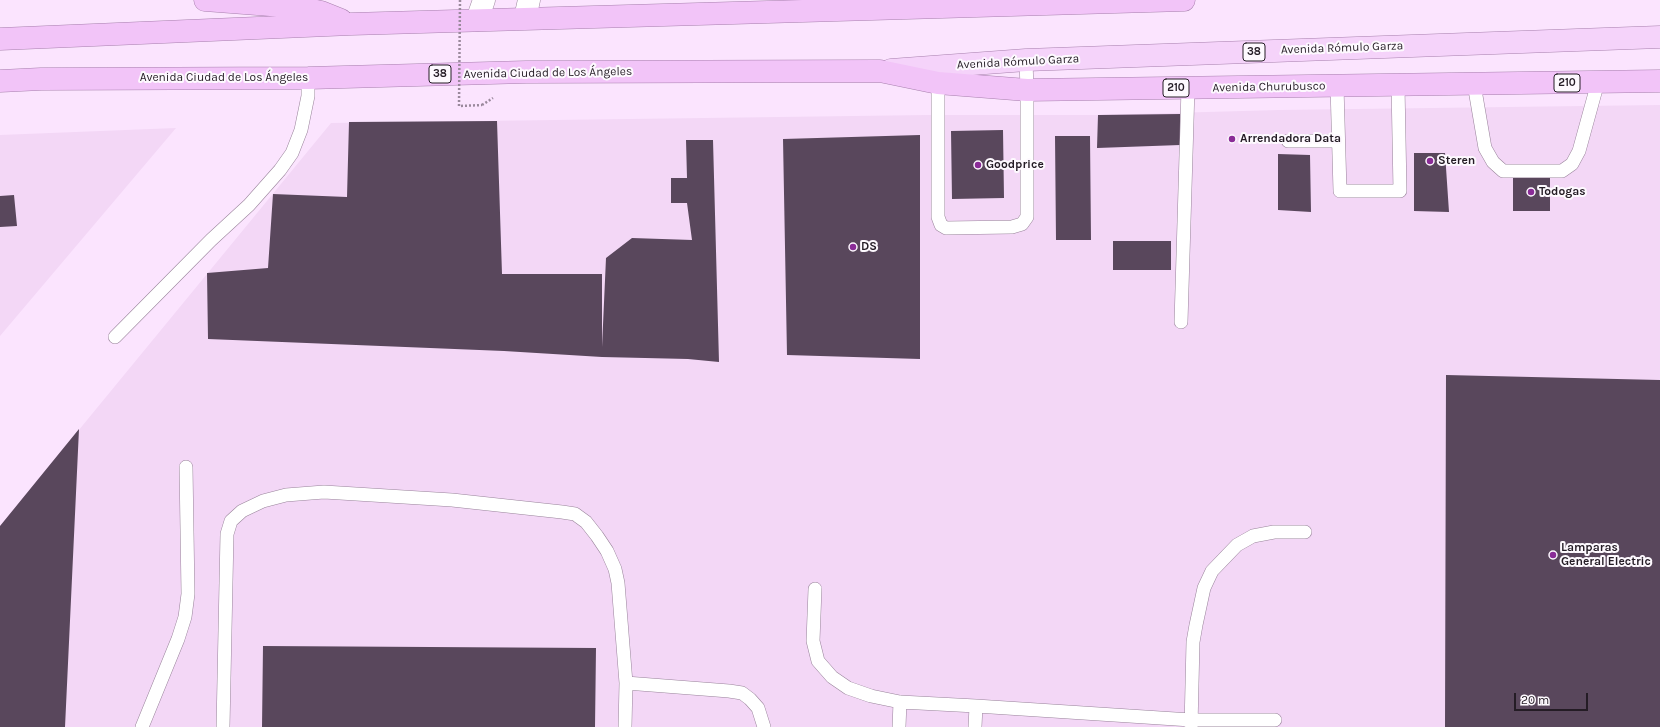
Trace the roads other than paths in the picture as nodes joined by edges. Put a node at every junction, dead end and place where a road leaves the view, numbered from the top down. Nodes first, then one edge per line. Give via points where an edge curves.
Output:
1 (205, 0) edge
2 (1184, 0) edge
3 (527, 9) edge
4 (480, 10) edge
5 (351, 24) junction
6 (1660, 37) edge
7 (0, 39) edge
8 (1026, 60) junction
9 (880, 71) joint
10 (938, 75) junction
11 (308, 78) junction
12 (0, 81) edge
13 (1660, 81) edge
14 (1598, 82) junction
15 (1474, 84) junction
16 (1398, 85) junction
17 (1337, 86) junction
18 (1188, 88) junction
19 (1027, 90) junction
20 (1338, 141) junction
21 (1288, 142) dead end
22 (1181, 322) dead end
23 (115, 337) dead end
24 (186, 467) dead end
25 (1305, 532) dead end
26 (815, 589) dead end
27 (626, 683) junction
28 (900, 702) junction
29 (976, 706) junction
30 (1275, 720) dead end
31 (1191, 723) edge
32 (142, 727) edge
33 (223, 727) edge
34 (625, 727) edge
35 (764, 727) edge
36 (899, 727) edge
37 (975, 727) edge

1 - 5 highway via 297,7 321,12
2 - 3 highway
3 - 4 highway
4 - 5 highway
5 - 7 highway
6 - 8 main road, Avenida Rómulo Garza / 38
8 - 10 main road, Avenida Rómulo Garza / 38
8 - 19 lane
9 - 10 highway, Avenida Churubusco / 210
9 - 11 highway, Avenida Ciudad de Los Ángeles / 38 via 526,72
10 - 19 highway, Avenida Churubusco / 210
10 - 19 lane via 938,217 941,225 946,228 1012,227 1022,224 1027,217
11 - 12 highway, Avenida Ciudad de Los Ángeles / 38
11 - 23 lane via 306,109 301,130 292,153 280,170
13 - 14 highway, Avenida Churubusco / 210
14 - 15 highway, Avenida Churubusco / 210
14 - 15 lane via 1579,151 1572,164 1562,170 1503,171 1493,162 1485,148
15 - 16 highway, Avenida Churubusco / 210
16 - 17 highway, Avenida Churubusco / 210
16 - 20 lane via 1400,191 1340,191
17 - 18 highway, Avenida Churubusco / 210
17 - 20 lane
18 - 19 highway, Avenida Churubusco / 210
18 - 22 lane
20 - 21 lane
24 - 32 lane via 188,594 185,617
25 - 31 lane via 1274,532 1253,536 1237,545 1212,571 1204,588 1193,642
26 - 28 lane via 813,641 818,661 832,677 848,688
27 - 33 lane via 615,569 597,536 586,522 575,514 377,494 324,492 286,495 263,501 242,511 231,521 227,534
27 - 34 lane
27 - 35 lane via 742,693 758,708
28 - 29 lane
28 - 36 lane
29 - 31 lane
29 - 37 lane
30 - 31 lane

